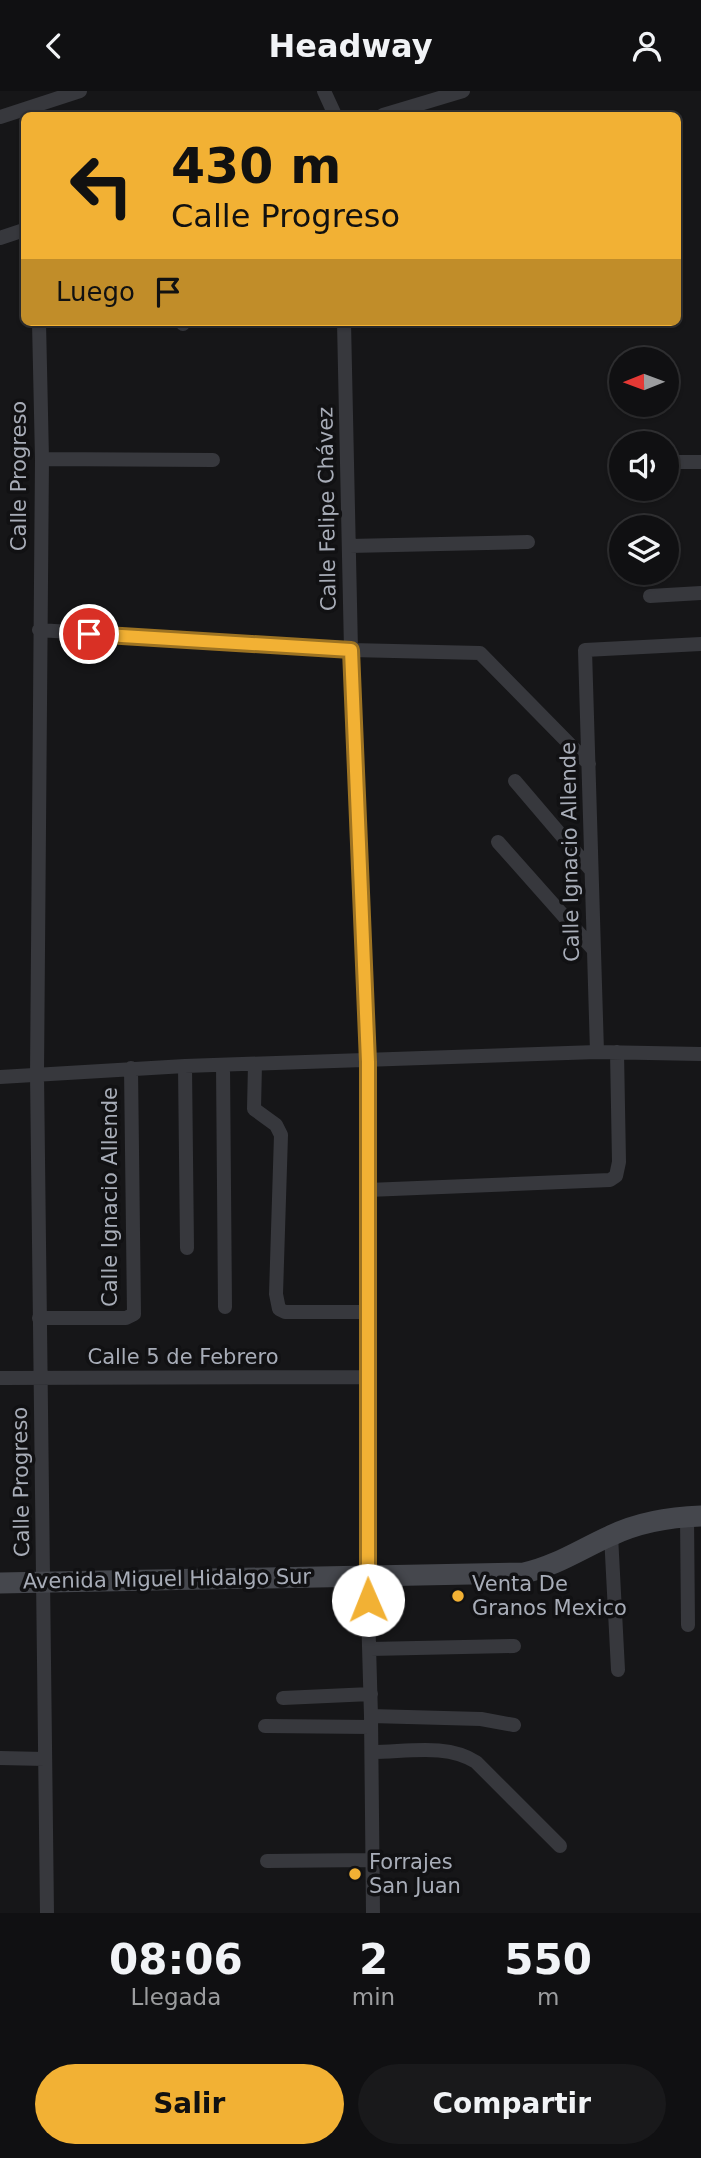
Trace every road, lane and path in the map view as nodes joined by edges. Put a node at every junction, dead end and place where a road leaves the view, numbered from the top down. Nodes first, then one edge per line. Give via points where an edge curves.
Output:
1 (80, 91) edge
2 (324, 91) edge
3 (463, 91) edge
4 (34, 111) edge
5 (334, 112) edge
6 (393, 112) edge
7 (21, 113) edge
8 (0, 117) edge
9 (21, 231) edge
10 (0, 238) edge
11 (39, 326) edge
12 (344, 326) edge
13 (42, 459) junction
14 (213, 460) dead end
15 (679, 462) edge
16 (701, 462) edge
17 (528, 542) dead end
18 (349, 546) junction
19 (701, 593) edge
20 (650, 596) dead end
21 (40, 631) junction
22 (701, 644) edge
23 (351, 650) junction
24 (589, 764) junction
25 (514, 781) dead end
26 (498, 842) dead end
27 (590, 869) junction
28 (593, 949) junction
29 (597, 1052) junction
30 (617, 1052) junction
31 (701, 1054) edge
32 (368, 1062) junction
33 (255, 1064) junction
34 (223, 1065) junction
35 (185, 1066) junction
36 (131, 1068) junction
37 (37, 1074) junction
38 (0, 1077) edge
39 (368, 1190) junction
40 (187, 1248) dead end
41 (225, 1307) dead end
42 (367, 1312) junction
43 (38, 1318) junction
44 (367, 1377) junction
45 (0, 1378) edge
46 (39, 1378) junction
47 (694, 1516) edge
48 (611, 1535) junction
49 (367, 1576) junction
50 (44, 1581) junction
51 (0, 1583) edge
52 (688, 1625) dead end
53 (514, 1646) dead end
54 (370, 1649) junction
55 (618, 1670) dead end
56 (371, 1694) junction
57 (283, 1698) dead end
58 (372, 1722) junction
59 (514, 1725) dead end
60 (265, 1726) dead end
61 (372, 1752) junction
62 (0, 1758) edge
63 (45, 1759) junction
64 (559, 1846) dead end
65 (372, 1860) junction
66 (267, 1861) dead end
67 (47, 1913) edge
68 (373, 1913) edge

1 - 4 street
2 - 5 street
3 - 6 street
7 - 8 street
9 - 10 street
11 - 13 street, Calle Progreso
12 - 18 street, Calle Felipe Chávez
13 - 14 street
13 - 21 street, Calle Progreso
15 - 16 street
17 - 18 street
18 - 23 street, Calle Felipe Chávez
19 - 20 street
21 - 23 street
21 - 37 street, Calle Progreso
22 - 24 street, Calle Ignacio Allende via 585,650
23 - 24 street via 480,653
23 - 32 street, Calle Felipe Chávez
24 - 27 street, Calle Ignacio Allende
25 - 27 street
26 - 28 street
27 - 28 street, Calle Ignacio Allende
28 - 29 street, Calle Ignacio Allende
29 - 30 street, Calle Ignacio Allende
29 - 32 street, Calle Ignacio Allende
30 - 31 street, Calle Ignacio Allende
30 - 39 street via 619,1162 616,1176 610,1180
32 - 33 street, Calle Ignacio Allende
32 - 39 street, Calle Felipe Chávez
33 - 34 street, Calle Ignacio Allende
33 - 42 street via 254,1109 276,1125 281,1135 276,1303 285,1312
34 - 35 street, Calle Ignacio Allende
34 - 41 street
35 - 36 street, Calle Ignacio Allende
35 - 40 street
36 - 37 street, Calle Ignacio Allende
36 - 43 street, Calle Ignacio Allende via 134,1314 126,1318
37 - 38 street, Calle Ignacio Allende
37 - 43 street, Calle Progreso
39 - 42 street, Calle Felipe Chávez
42 - 44 street, Calle Felipe Chávez
43 - 46 street, Calle Progreso
44 - 46 street, Calle 5 de Febrero
44 - 49 street, Calle Felipe Chávez
45 - 46 street, Calle 5 de Febrero
46 - 50 street, Calle Progreso
47 - 48 main road, Avenida Miguel Hidalgo Sur via 656,1520
47 - 52 street
48 - 49 main road, Avenida Miguel Hidalgo Sur via 557,1563 524,1573
48 - 55 street
49 - 50 main road, Avenida Miguel Hidalgo Sur
49 - 54 street, Calle Felipe Chávez
50 - 51 main road, Avenida Miguel Hidalgo Sur
50 - 63 street, Calle Progreso
53 - 54 street
54 - 56 street, Calle Felipe Chávez
56 - 57 street
56 - 58 street, Calle Felipe Chávez
58 - 59 street via 481,1719
58 - 60 street
58 - 61 street, Calle Felipe Chávez
61 - 64 street via 467,1755
61 - 65 street, Calle Felipe Chávez
62 - 63 street
63 - 67 street, Calle Progreso
65 - 66 street
65 - 68 street, Calle Felipe Chávez

